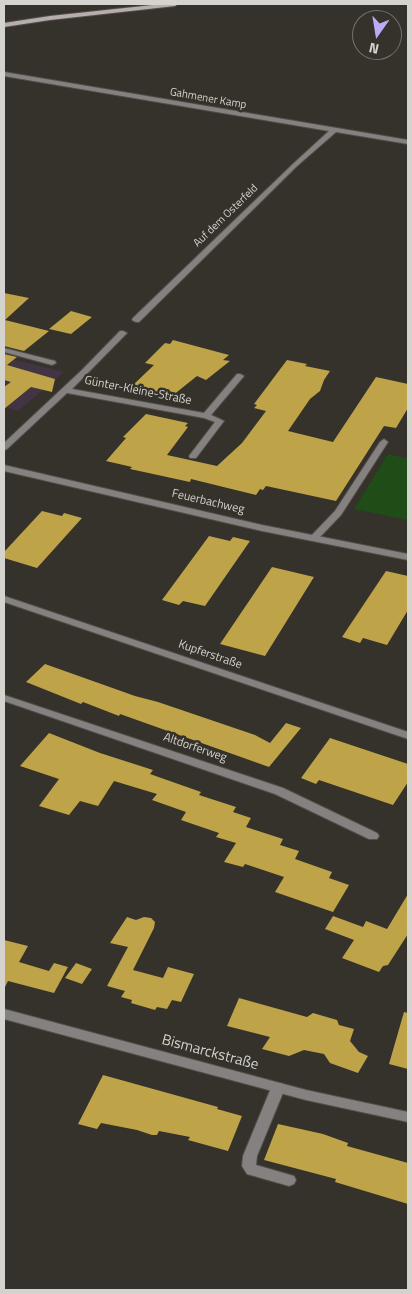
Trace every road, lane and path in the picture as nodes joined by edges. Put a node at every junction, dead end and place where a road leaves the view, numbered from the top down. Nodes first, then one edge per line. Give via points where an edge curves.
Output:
1 (175, 4) edge
2 (4, 25) edge
3 (4, 74) edge
4 (334, 130) junction
5 (408, 142) edge
6 (136, 320) dead end
7 (123, 333) dead end
8 (4, 350) edge
9 (52, 363) dead end
10 (240, 376) dead end
11 (66, 390) junction
12 (206, 416) junction
13 (384, 442) dead end
14 (4, 447) edge
15 (193, 456) dead end
16 (4, 468) edge
17 (314, 538) junction
18 (408, 556) edge
19 (4, 599) edge
20 (4, 698) edge
21 (408, 736) edge
22 (373, 836) dead end
23 (4, 1014) edge
24 (278, 1088) junction
25 (408, 1117) edge
26 (289, 1180) dead end

1 - 2 main road
3 - 4 street, Gahmener Kamp
4 - 5 street, Gahmener Kamp
4 - 6 street, Auf dem Osterfeld
7 - 11 street
8 - 9 street
10 - 12 street, Günter-Kleine-Straße
11 - 12 street, Günter-Kleine-Straße
11 - 14 street
12 - 15 street, Günter-Kleine-Straße via 220,421
13 - 17 street via 338,513
16 - 17 street, Feuerbachweg
17 - 18 street, Feuerbachweg
19 - 21 street, Kupferstraße
20 - 22 street, Altdorferweg via 279,792
23 - 24 street, Bismarckstraße
24 - 25 street, Bismarckstraße
24 - 26 street via 250,1156 249,1166 252,1170

